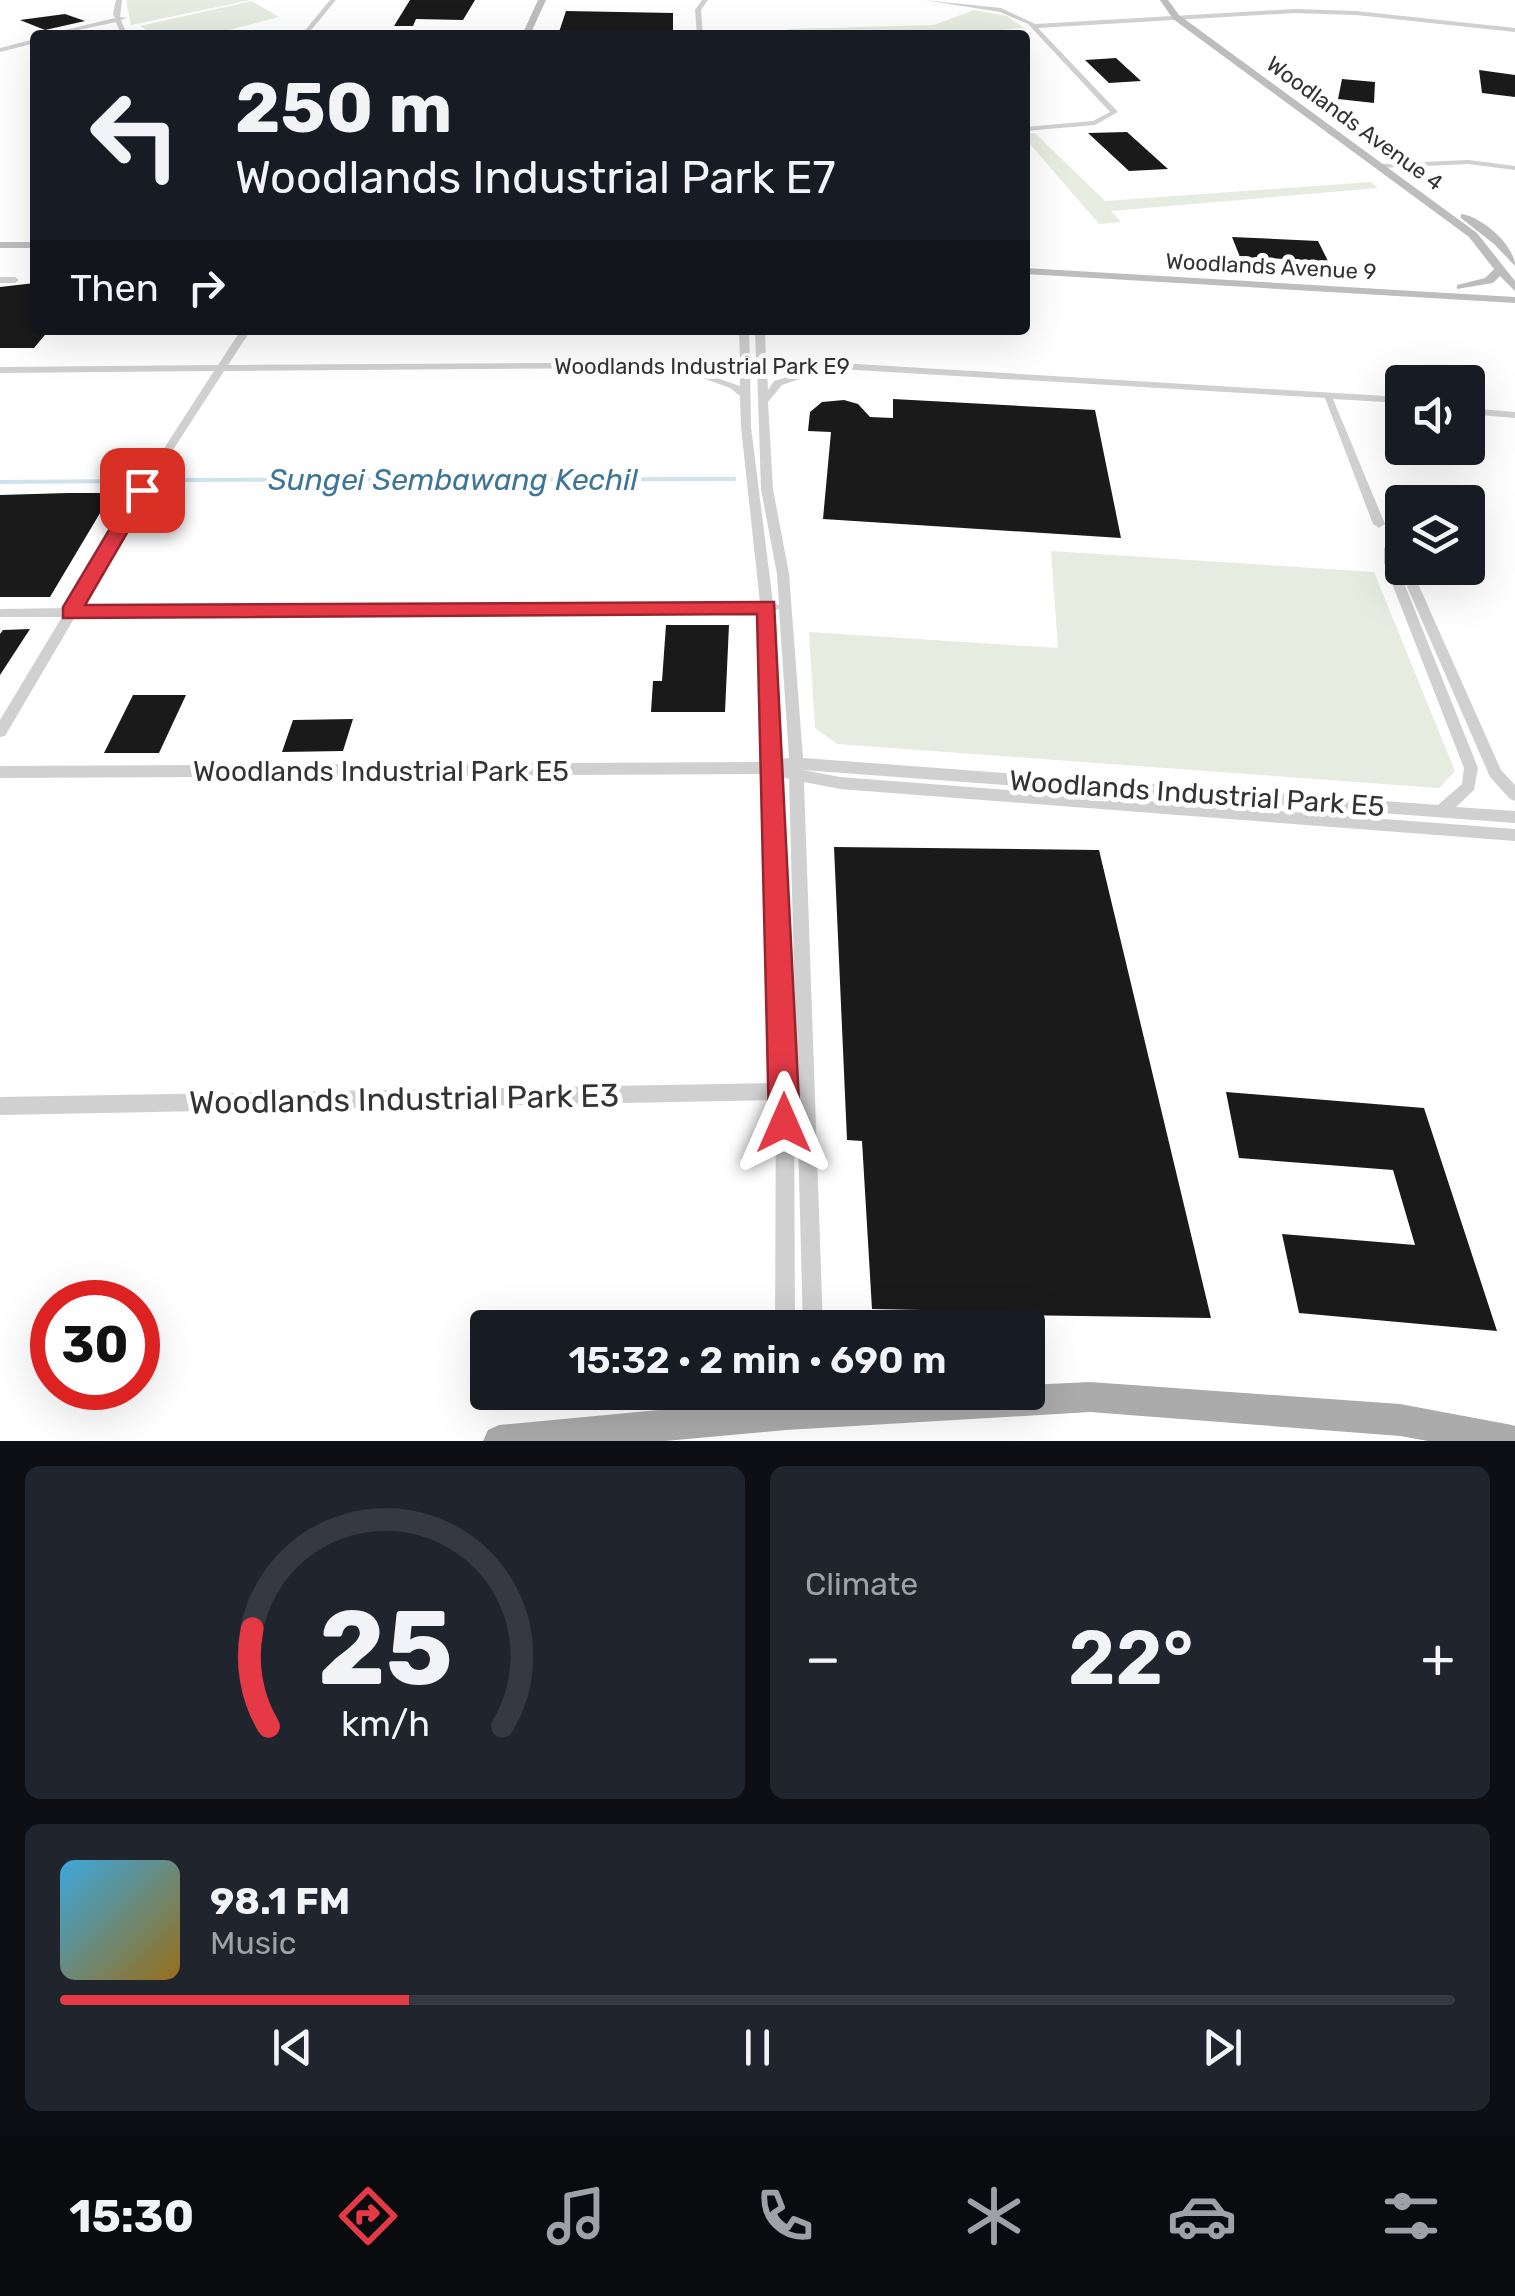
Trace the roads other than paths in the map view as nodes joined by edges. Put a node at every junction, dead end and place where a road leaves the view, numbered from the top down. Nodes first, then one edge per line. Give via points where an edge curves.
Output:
1 (119, 0) edge
2 (333, 0) edge
3 (542, 0) edge
4 (552, 0) edge
5 (704, 0) edge
6 (926, 0) edge
7 (1164, 0) edge
8 (1172, 0) edge
9 (1179, 15) junction
10 (120, 18) junction
11 (98, 23) junction
12 (1035, 26) junction
13 (1515, 29) edge
14 (71, 30) edge
15 (126, 30) edge
16 (308, 30) edge
17 (528, 30) edge
18 (539, 30) edge
19 (699, 30) edge
20 (30, 40) edge
21 (0, 49) edge
22 (1030, 129) edge
23 (1388, 168) junction
24 (1515, 169) edge
25 (0, 245) edge
26 (30, 245) edge
27 (0, 256) edge
28 (30, 256) edge
29 (1030, 262) edge
30 (1515, 264) edge
31 (1500, 270) junction
32 (1030, 271) edge
33 (0, 280) edge
34 (15, 280) dead end
35 (1515, 289) edge
36 (1460, 292) junction
37 (1515, 300) edge
38 (1515, 310) edge
39 (236, 335) edge
40 (244, 335) edge
41 (744, 335) edge
42 (760, 335) edge
43 (761, 335) edge
44 (744, 345) junction
45 (238, 346) junction
46 (685, 365) junction
47 (744, 368) junction
48 (762, 368) junction
49 (267, 369) junction
50 (809, 369) junction
51 (217, 373) junction
52 (0, 374) edge
53 (696, 374) junction
54 (932, 374) junction
55 (207, 390) joint
56 (746, 395) junction
57 (1329, 400) junction
58 (764, 401) junction
59 (1385, 402) edge
60 (1385, 402) edge
61 (1485, 409) edge
62 (1515, 412) edge
63 (155, 470) joint
64 (1380, 524) dead end
65 (1398, 585) edge
66 (1413, 585) edge
67 (767, 607) junction
68 (784, 608) junction
69 (0, 612) edge
70 (70, 612) junction
71 (768, 649) junction
72 (787, 649) junction
73 (770, 718) junction
74 (792, 719) junction
75 (0, 732) edge
76 (768, 768) junction
77 (796, 770) junction
78 (0, 772) edge
79 (1515, 796) edge
80 (1442, 811) junction
81 (774, 817) junction
82 (797, 817) junction
83 (1515, 817) edge
84 (1515, 835) edge
85 (778, 917) junction
86 (800, 917) junction
87 (781, 994) junction
88 (802, 994) junction
89 (808, 1091) junction
90 (785, 1092) junction
91 (0, 1106) edge
92 (786, 1310) edge
93 (813, 1310) edge
94 (1045, 1398) edge
95 (745, 1410) edge
96 (499, 1441) edge
97 (1512, 1441) edge

1 - 10 street
2 - 16 street
3 - 17 main road
4 - 18 main road
5 - 19 street
6 - 12 street via 1001,10
7 - 9 main road, Woodlands Avenue 4
8 - 9 main road, Woodlands Avenue 4
9 - 12 street
9 - 13 street via 1341,12
9 - 23 main road, Woodlands Avenue 4
10 - 11 street
10 - 11 street
10 - 15 street
11 - 14 street
12 - 22 street via 1114,112 1095,122
20 - 21 street
23 - 24 street
23 - 30 main road, Woodlands Avenue 4 via 1481,227
23 - 31 main road, Woodlands Avenue 4 via 1473,235
25 - 26 main road
27 - 28 main road
29 - 36 main road, Woodlands Avenue 9
31 - 35 main road, Woodlands Avenue 4
31 - 36 main road
32 - 36 main road, Woodlands Avenue 9
33 - 34 street
35 - 36 main road, Woodlands Avenue 9
36 - 37 main road, Woodlands Avenue 9
36 - 38 main road
39 - 51 street
40 - 45 street
41 - 44 street
42 - 48 street
43 - 50 street via 782,358
44 - 46 street via 722,360
44 - 47 street
45 - 49 street
45 - 51 street
46 - 47 street, Woodlands Industrial Park E9
46 - 49 street, Woodlands Industrial Park E9
47 - 48 street, Woodlands Industrial Park E9
47 - 53 street, Woodlands Industrial Park E9
47 - 56 street
48 - 50 street, Woodlands Industrial Park E9
48 - 58 street
49 - 51 street, Woodlands Industrial Park E9
50 - 54 street, Woodlands Industrial Park E9
50 - 58 street via 778,383
51 - 52 street, Woodlands Industrial Park E9
51 - 53 street, Woodlands Industrial Park E9
51 - 55 street
53 - 56 street
54 - 57 street, Woodlands Industrial Park E9
54 - 59 street, Woodlands Industrial Park E9
55 - 63 street
56 - 67 street
57 - 60 street, Woodlands Industrial Park E9
57 - 64 street
58 - 68 street via 767,488
61 - 62 street
63 - 70 street
65 - 80 street via 1471,768 1469,786
66 - 79 street via 1494,773
67 - 68 street
67 - 70 street
67 - 71 street
68 - 72 street
69 - 70 street
70 - 75 street
71 - 72 street
71 - 73 street
72 - 74 street
73 - 74 street
73 - 76 street
74 - 77 street
76 - 77 street, Woodlands Industrial Park E5
76 - 78 street, Woodlands Industrial Park E5
76 - 81 street
77 - 80 street, Woodlands Industrial Park E5
77 - 82 street
77 - 84 street, Woodlands Industrial Park E5
80 - 83 street, Woodlands Industrial Park E5
81 - 82 street
81 - 85 street
82 - 86 street
85 - 86 street
85 - 87 street
86 - 88 street
87 - 88 street
87 - 90 street
88 - 89 street
89 - 90 street, Woodlands Industrial Park E3
89 - 93 street
90 - 91 street, Woodlands Industrial Park E3
90 - 92 street
94 - 97 main road via 1400,1420
95 - 96 main road

